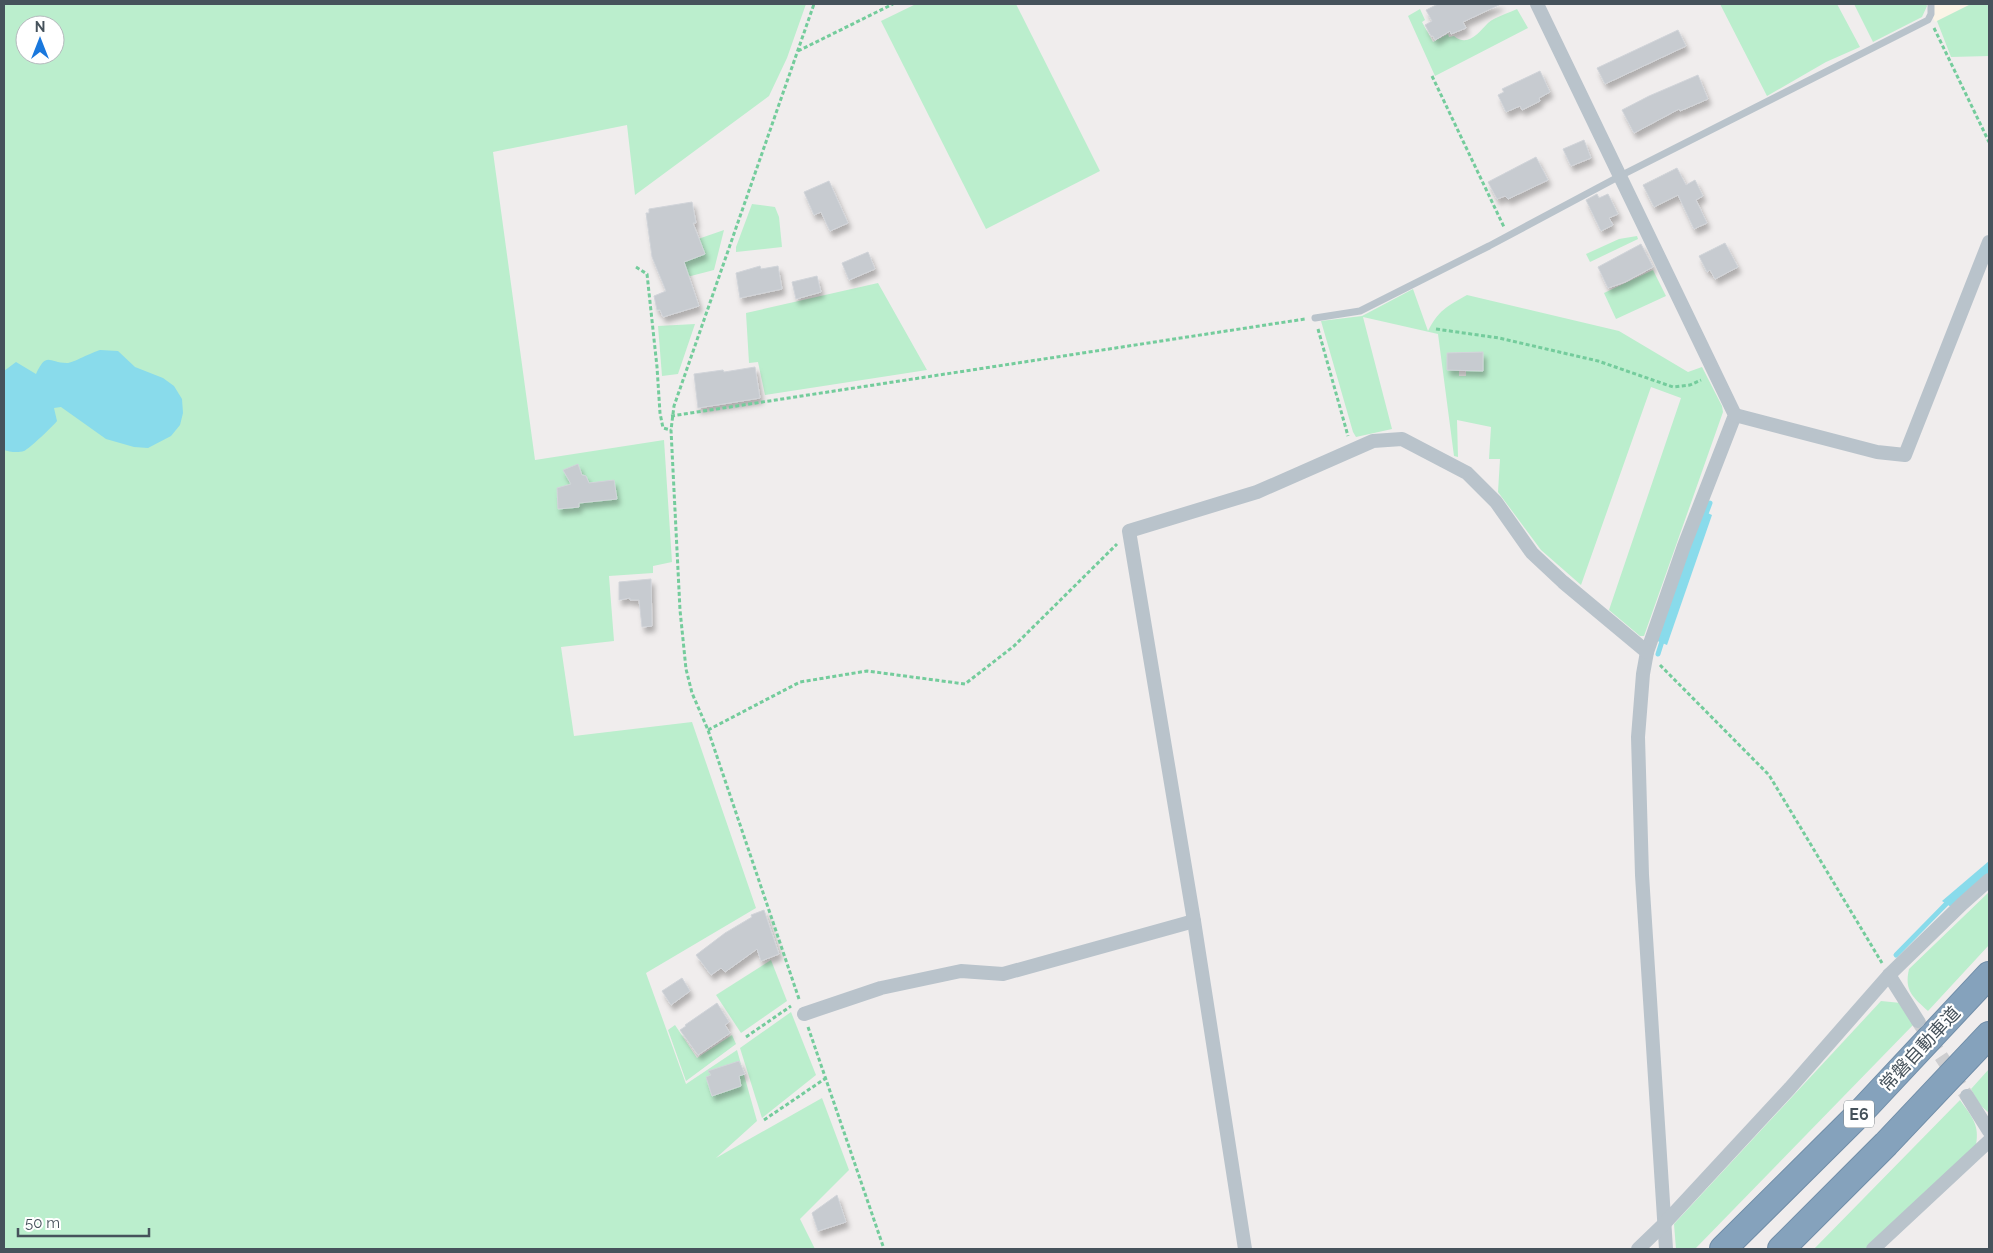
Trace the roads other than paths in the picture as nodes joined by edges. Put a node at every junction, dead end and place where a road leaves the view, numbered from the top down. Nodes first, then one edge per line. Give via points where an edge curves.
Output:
1 (1537, 4) edge
2 (1931, 4) edge
3 (1620, 176) junction
4 (1989, 242) edge
5 (1315, 318) road end
6 (1735, 415) junction
7 (1647, 652) junction
8 (1989, 880) edge
9 (1194, 921) junction
10 (1889, 975) junction
11 (1989, 975) edge
12 (804, 1014) road end
13 (1918, 1021) tunnel mouth
14 (1989, 1035) edge
15 (1967, 1096) tunnel mouth
16 (1989, 1131) edge
17 (1989, 1141) edge
18 (1664, 1224) junction
19 (1245, 1249) edge
20 (1638, 1249) edge
21 (1666, 1249) edge
22 (1723, 1249) edge
23 (1781, 1249) edge
24 (1873, 1249) edge

1 - 3 street
2 - 3 lane via 1932,14 1928,20
3 - 5 lane via 1360,310
3 - 6 street
4 - 6 street via 1905,455 1876,452
6 - 7 street
7 - 9 street via 1532,553 1496,502 1467,473 1402,438 1373,441 1257,492 1129,532
7 - 18 street via 1638,737 1642,875
8 - 10 street
9 - 12 street via 1003,974 962,971 881,988
9 - 19 street
10 - 13 street
10 - 18 street
11 - 22 highway, 常磐自動車道 / E6 via 1858,1115
14 - 23 highway, E6
15 - 16 street
17 - 24 street
18 - 20 street
18 - 21 street

